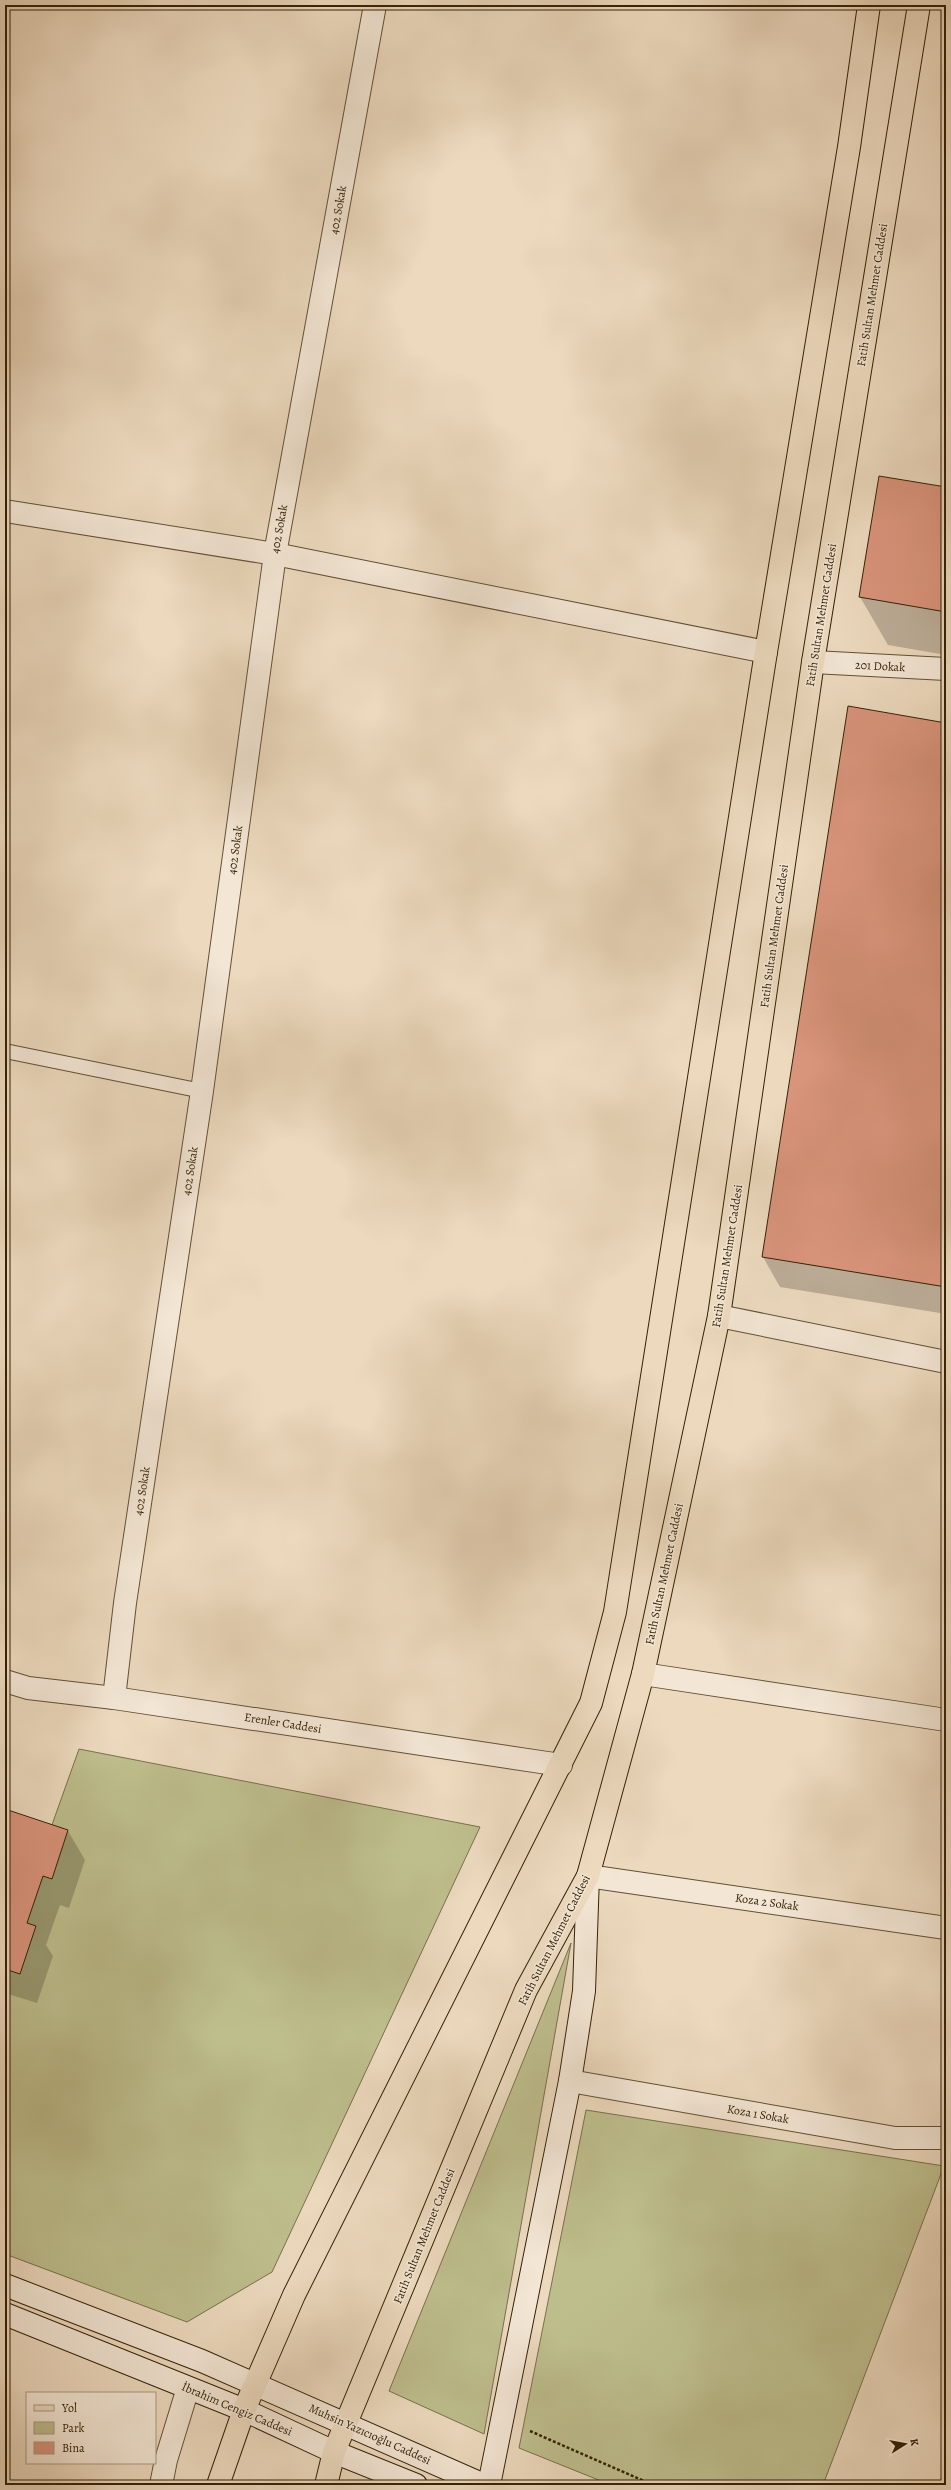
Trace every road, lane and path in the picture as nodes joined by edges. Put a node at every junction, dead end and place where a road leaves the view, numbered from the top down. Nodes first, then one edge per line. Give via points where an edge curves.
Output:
1 (375, 5) edge
2 (869, 5) edge
3 (919, 5) edge
4 (5, 511) edge
5 (275, 554) junction
6 (766, 652) junction
7 (813, 662) junction
8 (946, 669) edge
9 (5, 1051) edge
10 (202, 1091) junction
11 (719, 1316) junction
12 (946, 1362) edge
13 (643, 1674) junction
14 (5, 1681) edge
15 (114, 1698) junction
16 (946, 1720) edge
17 (561, 1765) junction
18 (588, 1876) junction
19 (946, 1928) edge
20 (570, 2081) junction
21 (946, 2138) edge
22 (5, 2285) edge
23 (5, 2314) edge
24 (255, 2384) junction
25 (188, 2388) junction
26 (244, 2410) junction
27 (503, 2419) junction
28 (346, 2424) junction
29 (334, 2452) junction
30 (161, 2485) edge
31 (218, 2485) edge
32 (326, 2485) edge
33 (416, 2485) edge
34 (484, 2485) edge
35 (489, 2485) edge
36 (653, 2485) edge

1 - 5 street, 402 Sokak
2 - 6 main road via 849,147
3 - 7 main road, Fatih Sultan Mehmet Caddesi
4 - 5 street
5 - 6 street
5 - 10 street, 402 Sokak
6 - 17 main road via 615,1612 591,1703
7 - 8 street, 201 Dokak
7 - 11 main road, Fatih Sultan Mehmet Caddesi
9 - 10 lane
10 - 15 street, 402 Sokak via 125,1603
11 - 12 street
11 - 13 main road, Fatih Sultan Mehmet Caddesi
13 - 16 street
13 - 18 main road, Fatih Sultan Mehmet Caddesi
14 - 15 street, Erenler Caddesi via 28,1688
15 - 17 street, Erenler Caddesi
17 - 24 main road via 298,2288
18 - 19 street, Koza 2 Sokak
18 - 20 street via 584,1991
18 - 28 main road, Fatih Sultan Mehmet Caddesi via 526,1990
20 - 21 street, Koza 1 Sokak via 894,2138
20 - 27 street
22 - 24 street via 202,2360
23 - 25 street, İbrahim Cengiz Caddesi
24 - 26 main road
24 - 28 street, Muhsin Yazıcıoğlu Caddesi
25 - 26 street, İbrahim Cengiz Caddesi
25 - 30 street
26 - 29 street, İbrahim Cengiz Caddesi
26 - 31 main road
27 - 35 street
27 - 36 path
28 - 29 main road, Fatih Sultan Mehmet Caddesi
28 - 34 street, Muhsin Yazıcıoğlu Caddesi
29 - 32 main road, Fatih Sultan Mehmet Caddesi
29 - 33 street

